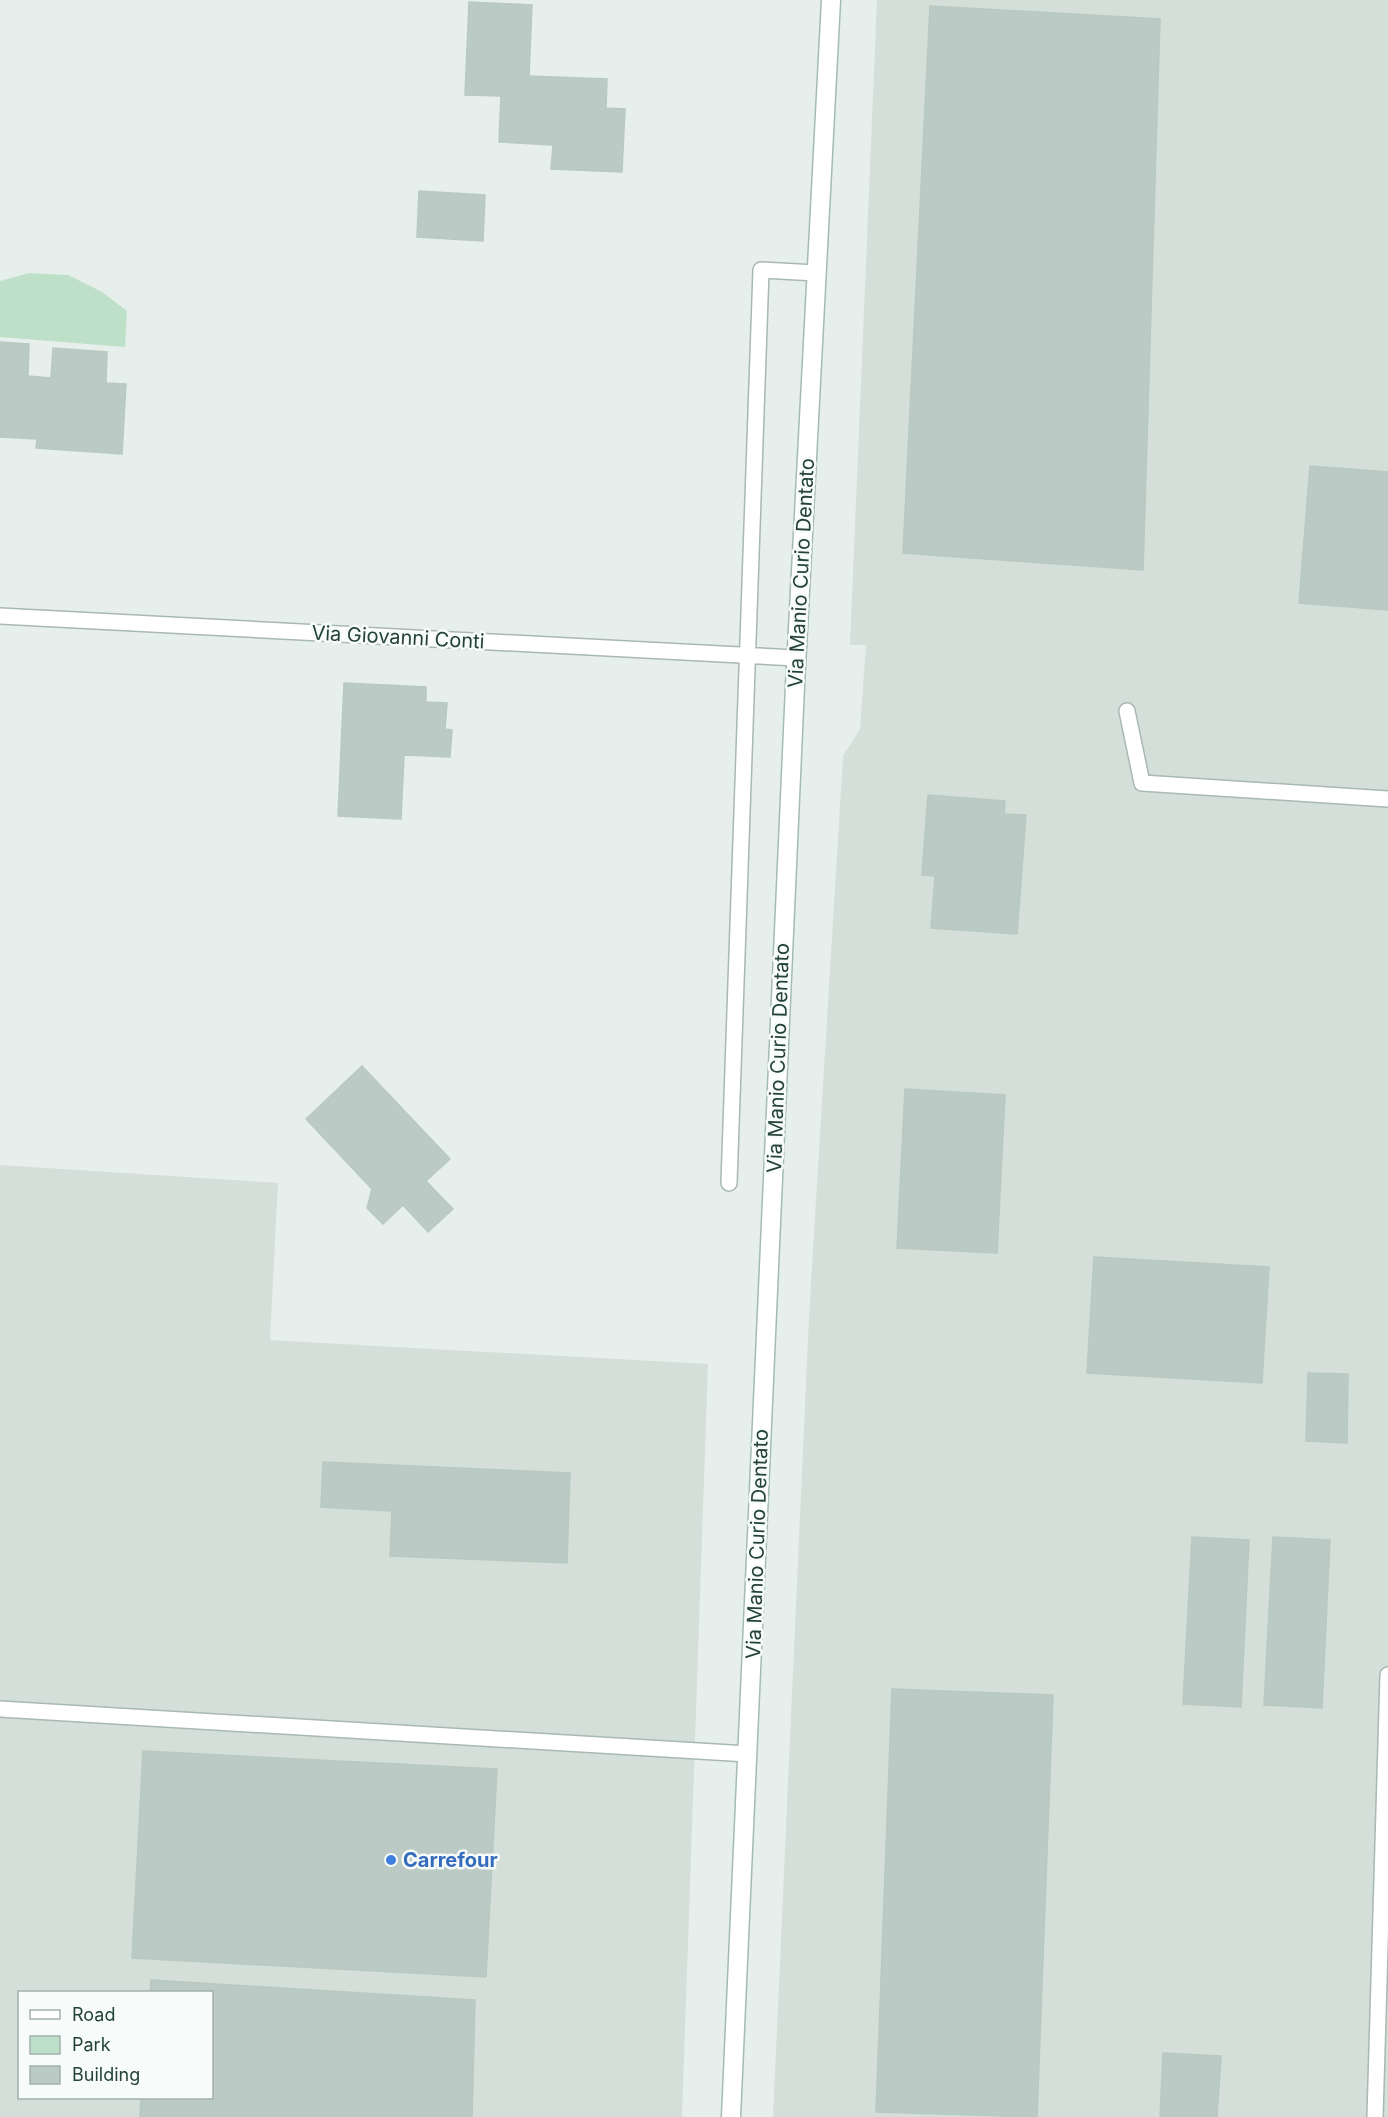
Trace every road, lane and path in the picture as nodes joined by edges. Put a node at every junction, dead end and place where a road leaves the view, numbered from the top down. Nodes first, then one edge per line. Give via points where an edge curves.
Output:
1 (831, 0) edge
2 (816, 273) junction
3 (0, 616) edge
4 (747, 656) junction
5 (796, 658) junction
6 (1127, 711) dead end
7 (1388, 800) edge
8 (729, 1184) dead end
9 (1388, 1675) edge
10 (0, 1709) edge
11 (748, 1754) junction
12 (731, 2117) edge
13 (1375, 2117) edge

1 - 2 main road, Via Manio Curio Dentato
2 - 4 lane via 761,270
2 - 5 main road, Via Manio Curio Dentato
3 - 4 lane, Via Giovanni Conti
4 - 5 lane, Via Giovanni Conti
4 - 8 lane
5 - 11 main road, Via Manio Curio Dentato
6 - 7 lane via 1142,783
9 - 13 lane
10 - 11 lane
11 - 12 main road, Via Manio Curio Dentato

